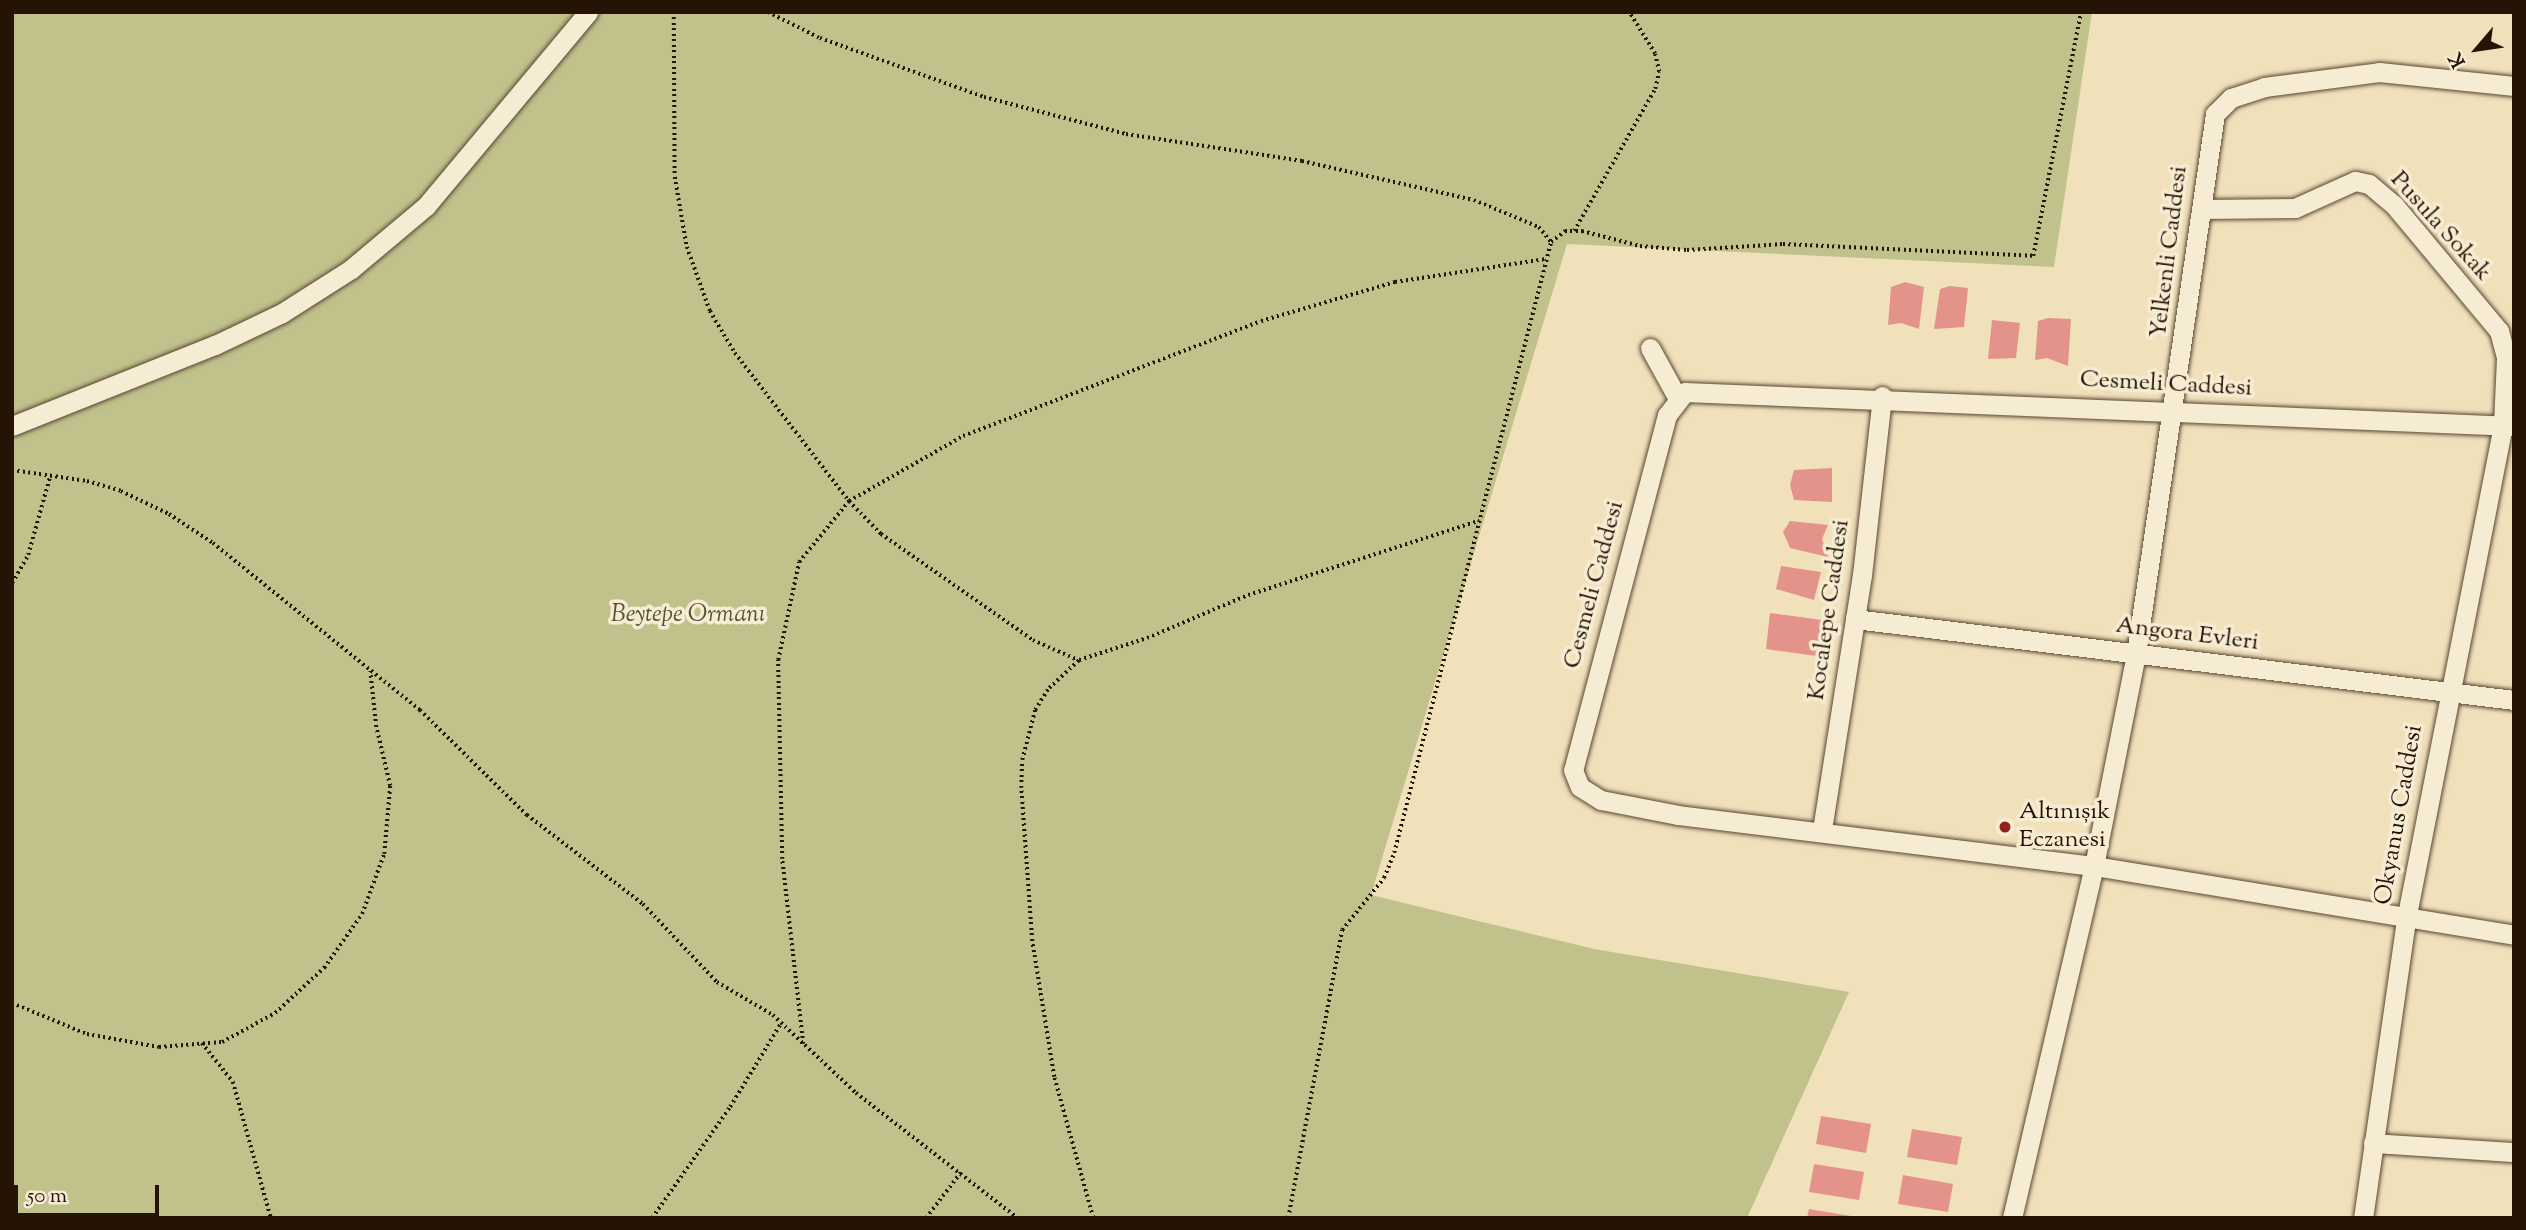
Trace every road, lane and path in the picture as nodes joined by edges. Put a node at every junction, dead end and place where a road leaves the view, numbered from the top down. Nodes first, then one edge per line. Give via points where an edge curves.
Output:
1 (588, 12) edge
2 (674, 12) edge
3 (768, 12) edge
4 (1629, 12) edge
5 (2081, 12) edge
6 (2514, 86) edge
7 (2202, 209) junction
8 (1574, 231) junction
9 (1551, 242) junction
10 (1547, 259) junction
11 (1650, 348) dead end
12 (1677, 397) junction
13 (1882, 397) junction
14 (2175, 409) junction
15 (12, 426) edge
16 (2508, 426) edge
17 (12, 470) edge
18 (50, 476) junction
19 (849, 501) junction
20 (1479, 521) junction
21 (12, 583) edge
22 (1855, 619) junction
23 (2136, 654) junction
24 (1079, 660) junction
25 (370, 671) junction
26 (2447, 691) junction
27 (2514, 700) edge
28 (1822, 830) junction
29 (2094, 866) junction
30 (2406, 920) junction
31 (2514, 935) edge
32 (12, 1003) edge
33 (781, 1023) junction
34 (202, 1043) junction
35 (803, 1044) junction
36 (2374, 1143) junction
37 (2514, 1152) edge
38 (961, 1172) junction
39 (271, 1218) edge
40 (652, 1218) edge
41 (926, 1218) edge
42 (1018, 1218) edge
43 (1093, 1218) edge
44 (1288, 1218) edge
45 (2012, 1218) edge
46 (2363, 1218) edge

1 - 15 street via 425,206 351,269 282,313 215,345
2 - 19 path via 675,177 687,247 710,311 735,353
3 - 9 path via 820,38 984,97 1126,134 1302,161 1474,200 1539,227
4 - 8 path via 1655,54 1659,72 1655,89
5 - 8 path via 2033,256 1783,244 1687,250 1640,246
6 - 7 street, Yelkenli Caddesi via 2379,72 2263,87 2231,98 2215,114 2208,139
7 - 14 street, Yelkenli Caddesi
7 - 16 street, Pusula Sokak via 2295,208 2356,181 2369,184 2394,205 2499,331 2506,358
8 - 9 path
9 - 10 path
10 - 19 path via 1395,282 1261,321 963,436
10 - 20 path
11 - 12 street
12 - 13 street, Cesmeli Caddesi via 1685,392
12 - 28 street, Cesmeli Caddesi via 1667,415 1573,770 1580,788 1601,800 1678,815
13 - 14 street, Cesmeli Caddesi
13 - 22 street, Kocalepe Caddesi
14 - 16 street, Cesmeli Caddesi
14 - 23 street, Yelkenli Caddesi
16 - 26 street, Okyanus Caddesi
17 - 18 path
18 - 21 path via 28,555
18 - 25 path via 121,491 169,514 213,543
19 - 24 path via 881,534 1033,640
19 - 35 path via 799,562 778,660 782,859
20 - 24 path via 1248,595 1147,638
20 - 44 path via 1395,853 1384,878 1342,930
22 - 23 street, Angora Evleri
22 - 28 street, Kocalepe Caddesi
23 - 26 street, Angora Evleri
23 - 29 street, Yelkenli Caddesi
24 - 43 path via 1048,688 1035,710 1022,760 1021,788 1023,859 1041,1004 1054,1077
25 - 33 path via 420,710 527,815 643,904 717,982
25 - 34 path via 376,727 390,786 384,854 362,914 324,968 275,1013 222,1042
26 - 27 street, Angora Evleri
26 - 30 street, Okyanus Caddesi
28 - 29 street, Cesmeli Caddesi
29 - 30 street, Cesmeli Caddesi
29 - 45 street, Yelkenli Caddesi
30 - 31 street, Cesmeli Caddesi
30 - 36 street, Okyanus Caddesi
32 - 34 path via 87,1034 159,1047
33 - 35 path
33 - 40 path via 730,1107
34 - 39 path via 233,1082
35 - 38 path via 856,1093
36 - 37 street
36 - 46 street, Okyanus Caddesi
38 - 41 path
38 - 42 path

